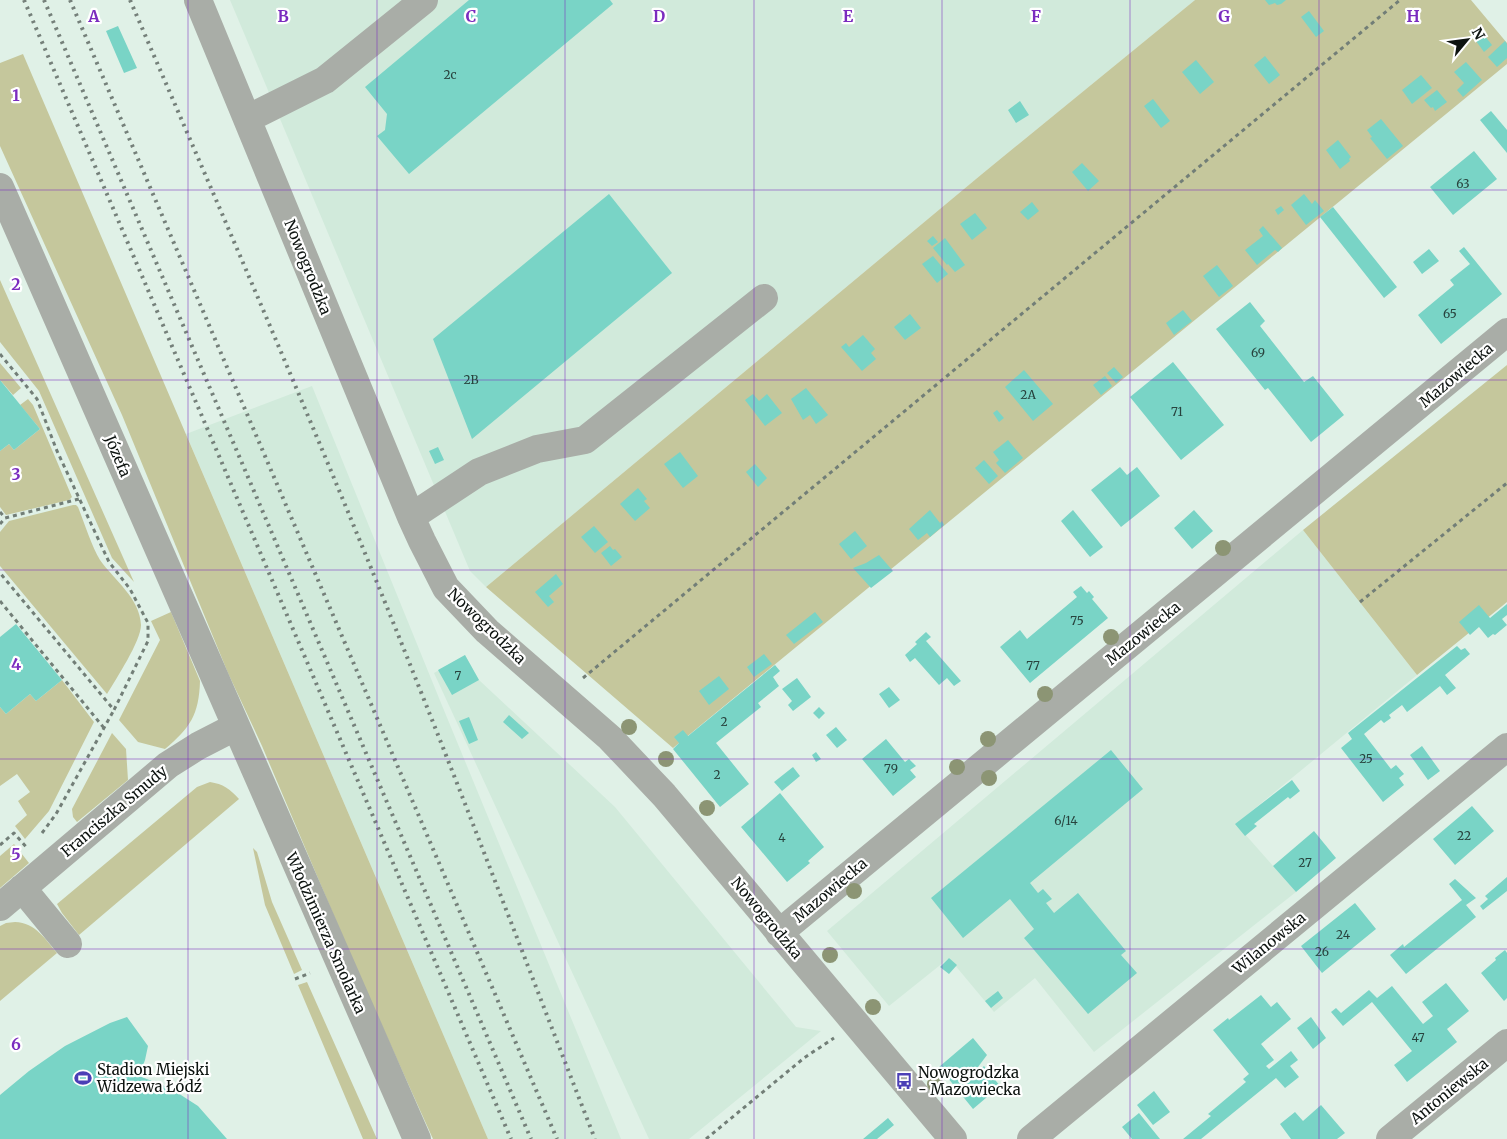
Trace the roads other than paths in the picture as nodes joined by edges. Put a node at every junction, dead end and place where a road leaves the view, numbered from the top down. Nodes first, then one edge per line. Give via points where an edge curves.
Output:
1 (198, 0) edge
2 (424, 0) edge
3 (247, 118) junction
4 (0, 186) edge
5 (764, 298) dead end
6 (1507, 332) edge
7 (411, 517) junction
8 (235, 727) junction
9 (1507, 747) edge
10 (22, 888) junction
11 (0, 907) edge
12 (779, 933) junction
13 (68, 944) dead end
14 (1507, 1043) edge
15 (417, 1139) edge
16 (953, 1139) edge
17 (1031, 1139) edge
18 (1390, 1139) edge

1 - 3 street, Nowogrodzka
2 - 3 street via 325,80
3 - 7 street, Nowogrodzka
4 - 8 street, Józefa
5 - 7 street via 585,440 537,449 479,472
6 - 12 street, Mazowiecka
7 - 12 street, Nowogrodzka via 446,588 487,631 610,738 664,795
8 - 10 street, Franciszka Smudy via 168,765
8 - 15 street, Włodzimierza Smolarka
9 - 17 street, Wilanowska
10 - 11 street, Franciszka Smudy
10 - 13 street
12 - 16 street, Nowogrodzka
14 - 18 street, Antoniewska

